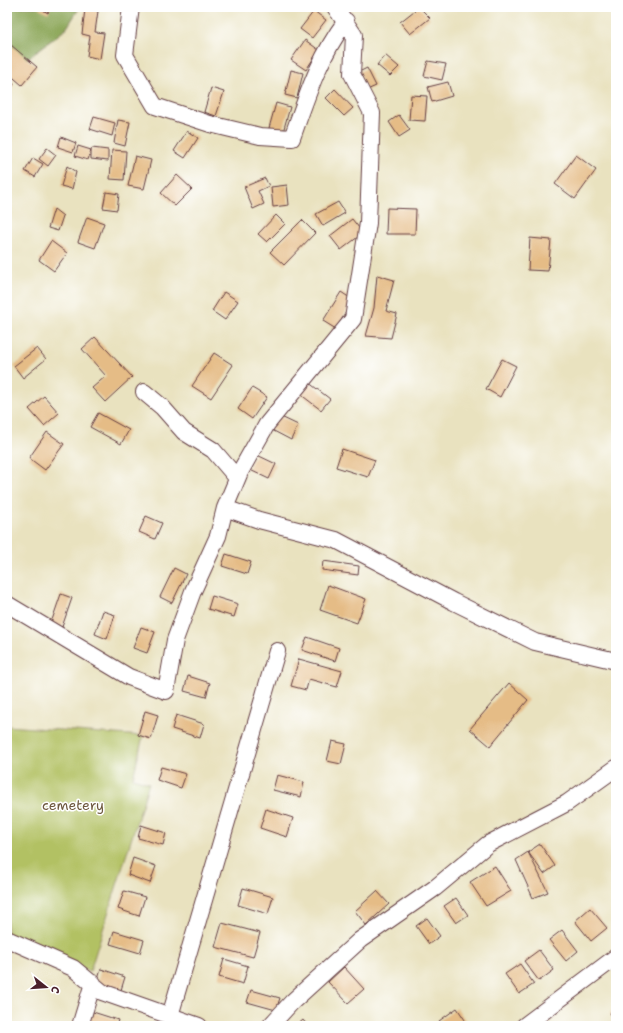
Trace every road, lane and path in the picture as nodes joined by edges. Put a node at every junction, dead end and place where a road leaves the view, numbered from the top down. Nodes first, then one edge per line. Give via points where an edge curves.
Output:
1 (131, 7) edge
2 (335, 7) edge
3 (346, 22) junction
4 (144, 392) dead end
5 (237, 478) junction
6 (225, 508) junction
7 (7, 604) edge
8 (277, 651) dead end
9 (616, 662) edge
10 (616, 768) edge
11 (7, 939) edge
12 (616, 957) edge
13 (93, 983) junction
14 (170, 1016) junction
15 (80, 1026) edge
16 (200, 1026) edge
17 (270, 1026) edge
18 (524, 1026) edge

1 - 3 street via 125,56 155,106 210,124 260,136 292,138 320,62
2 - 3 street
3 - 5 street via 354,35 352,74 372,113 368,223 353,319 267,424
4 - 5 street via 162,407 184,432 213,450
5 - 6 street
6 - 7 street via 218,536 193,591 175,640 166,691 129,678
6 - 9 street via 259,520 336,540 535,642
8 - 14 street
10 - 17 street via 566,803 488,844 435,888 360,940 292,1002
11 - 13 street via 73,968
12 - 18 street
13 - 14 street via 102,992
13 - 15 street
14 - 16 street

